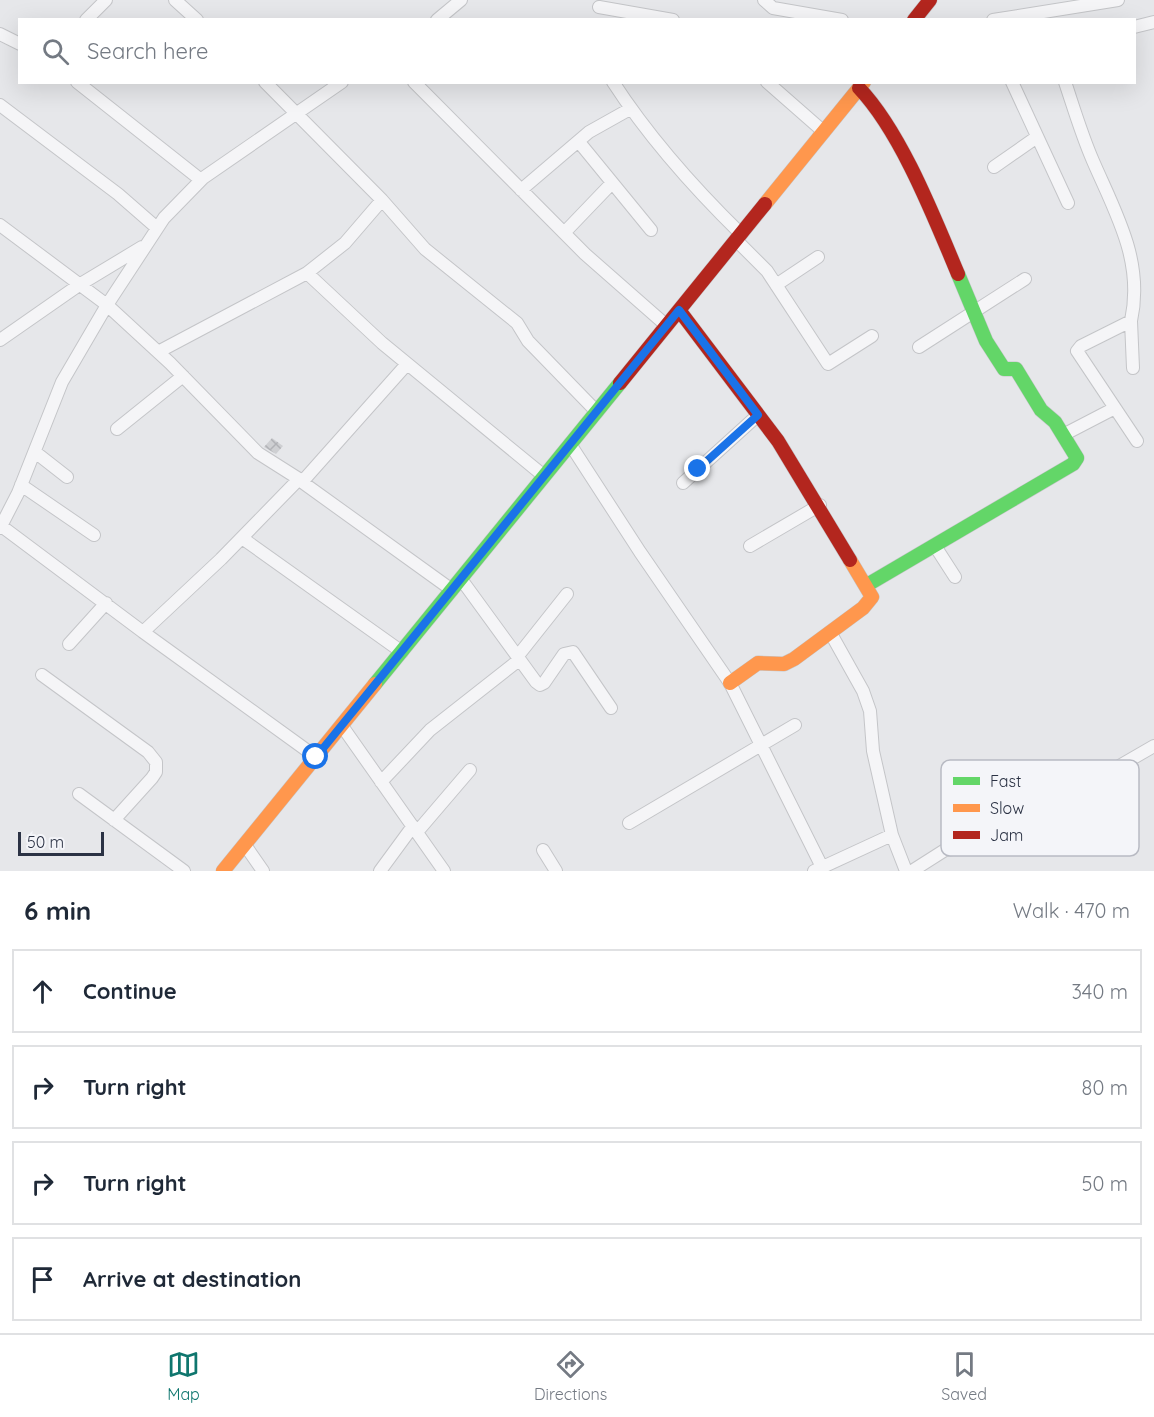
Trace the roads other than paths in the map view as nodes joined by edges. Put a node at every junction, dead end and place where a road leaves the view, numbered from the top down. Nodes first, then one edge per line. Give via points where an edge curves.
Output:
1 (106, 0) edge
2 (175, 0) edge
3 (461, 0) edge
4 (764, 0) edge
5 (930, 0) edge
6 (1118, 0) edge
7 (598, 2) edge
8 (88, 18) edge
9 (195, 18) edge
10 (439, 18) edge
11 (597, 18) edge
12 (665, 18) edge
13 (830, 18) edge
14 (916, 18) edge
15 (1006, 18) edge
16 (1154, 22) edge
17 (1136, 26) edge
18 (0, 34) edge
19 (18, 43) edge
20 (80, 84) edge
21 (268, 84) edge
22 (339, 84) edge
23 (416, 84) edge
24 (614, 84) edge
25 (769, 84) edge
26 (1013, 84) edge
27 (1066, 84) edge
28 (862, 85) edge
29 (0, 105) edge
30 (630, 109) junction
31 (297, 113) junction
32 (824, 132) junction
33 (1037, 137) junction
34 (579, 142) junction
35 (994, 167) dead end
36 (201, 180) junction
37 (611, 184) junction
38 (521, 190) junction
39 (382, 200) junction
40 (1068, 203) dead end
41 (0, 226) edge
42 (157, 228) junction
43 (651, 230) dead end
44 (564, 233) junction
45 (739, 237) junction
46 (144, 246) junction
47 (818, 257) dead end
48 (308, 273) junction
49 (1026, 279) dead end
50 (80, 285) junction
51 (776, 285) junction
52 (107, 305) junction
53 (679, 310) junction
54 (973, 312) junction
55 (1131, 321) junction
56 (667, 326) junction
57 (872, 336) dead end
58 (0, 340) edge
59 (919, 346) dead end
60 (158, 352) junction
61 (407, 364) junction
62 (1133, 368) dead end
63 (183, 376) junction
64 (1115, 408) junction
65 (597, 412) junction
66 (758, 415) junction
67 (117, 429) dead end
68 (1063, 435) junction
69 (1137, 441) dead end
70 (570, 444) junction
71 (34, 452) junction
72 (67, 477) dead end
73 (544, 477) junction
74 (300, 480) junction
75 (682, 483) dead end
76 (21, 485) junction
77 (820, 506) junction
78 (0, 526) edge
79 (94, 535) dead end
80 (242, 538) junction
81 (750, 546) dead end
82 (935, 546) junction
83 (955, 577) dead end
84 (461, 579) junction
85 (867, 585) junction
86 (452, 590) junction
87 (567, 594) dead end
88 (106, 603) junction
89 (143, 632) junction
90 (830, 632) junction
91 (69, 644) dead end
92 (402, 651) junction
93 (518, 659) junction
94 (42, 675) dead end
95 (730, 683) junction
96 (611, 708) dead end
97 (795, 725) dead end
98 (342, 726) junction
99 (763, 746) junction
100 (1154, 746) edge
101 (316, 757) junction
102 (1130, 760) edge
103 (470, 770) dead end
104 (381, 782) junction
105 (79, 794) dead end
106 (114, 820) junction
107 (629, 823) dead end
108 (415, 829) junction
109 (892, 835) junction
110 (245, 845) junction
111 (543, 849) dead end
112 (941, 852) edge
113 (818, 869) edge
114 (184, 871) edge
115 (223, 871) edge
116 (263, 871) edge
117 (380, 871) edge
118 (444, 871) edge
119 (556, 871) edge
120 (906, 871) edge
121 (912, 871) edge

1 - 8 street
2 - 9 street
3 - 10 street
4 - 13 street via 773,8
5 - 14 street
6 - 15 street
7 - 11 street
7 - 12 street
16 - 17 street
18 - 19 street
20 - 36 street
21 - 31 street
22 - 31 street
23 - 38 street
24 - 30 street
25 - 32 street
26 - 33 street
27 - 55 street via 1131,250
28 - 32 street
28 - 54 street via 928,205
29 - 42 street
30 - 34 street
30 - 45 street via 686,180
31 - 36 street
31 - 39 street
32 - 45 street
33 - 35 street
33 - 40 street
34 - 37 street
34 - 38 street
36 - 42 street
37 - 43 street
37 - 44 street
38 - 44 street
39 - 48 street via 345,243
39 - 65 street via 425,249 517,323 528,341
41 - 50 street
42 - 46 street
44 - 56 street
45 - 51 street
45 - 53 street
46 - 50 street
46 - 52 street
47 - 51 street
48 - 60 street
48 - 61 street
49 - 54 street
50 - 52 street
50 - 58 street
51 - 57 street via 828,364
52 - 60 street
52 - 71 street via 62,382
53 - 56 street
53 - 66 street
54 - 59 street
54 - 68 street via 1001,365 1004,369 1016,369 1041,410
55 - 62 street
55 - 64 street via 1077,351
56 - 65 street
60 - 63 street
61 - 73 street
61 - 74 street
63 - 67 street
63 - 74 street via 258,453
64 - 68 street
64 - 69 street
65 - 70 street
66 - 75 street
66 - 77 street
68 - 82 street via 1077,458 1073,464
70 - 73 street
70 - 95 street
71 - 72 street
71 - 76 street
73 - 84 street
74 - 80 street
74 - 86 street
76 - 78 street
76 - 79 street
77 - 81 street
77 - 85 street
78 - 88 street
80 - 89 street
80 - 92 street
82 - 83 street
82 - 85 street
84 - 86 street
84 - 93 street
85 - 90 street via 870,602
86 - 92 street
87 - 93 street
88 - 89 street
88 - 91 street
89 - 101 street
90 - 95 street via 794,659 784,664 759,663
90 - 109 street via 870,711 873,751
92 - 98 street
93 - 96 street via 540,685 564,654 573,652
93 - 104 street via 430,730
94 - 106 street via 148,752 156,762 156,772
95 - 99 street
97 - 99 street
98 - 101 street
98 - 104 street
99 - 107 street
99 - 113 street
100 - 102 street
101 - 110 street
103 - 108 street
104 - 108 street
105 - 106 street
106 - 114 street
108 - 117 street
108 - 118 street
109 - 113 street
109 - 120 street
110 - 115 street
110 - 116 street
111 - 119 street
112 - 121 street

